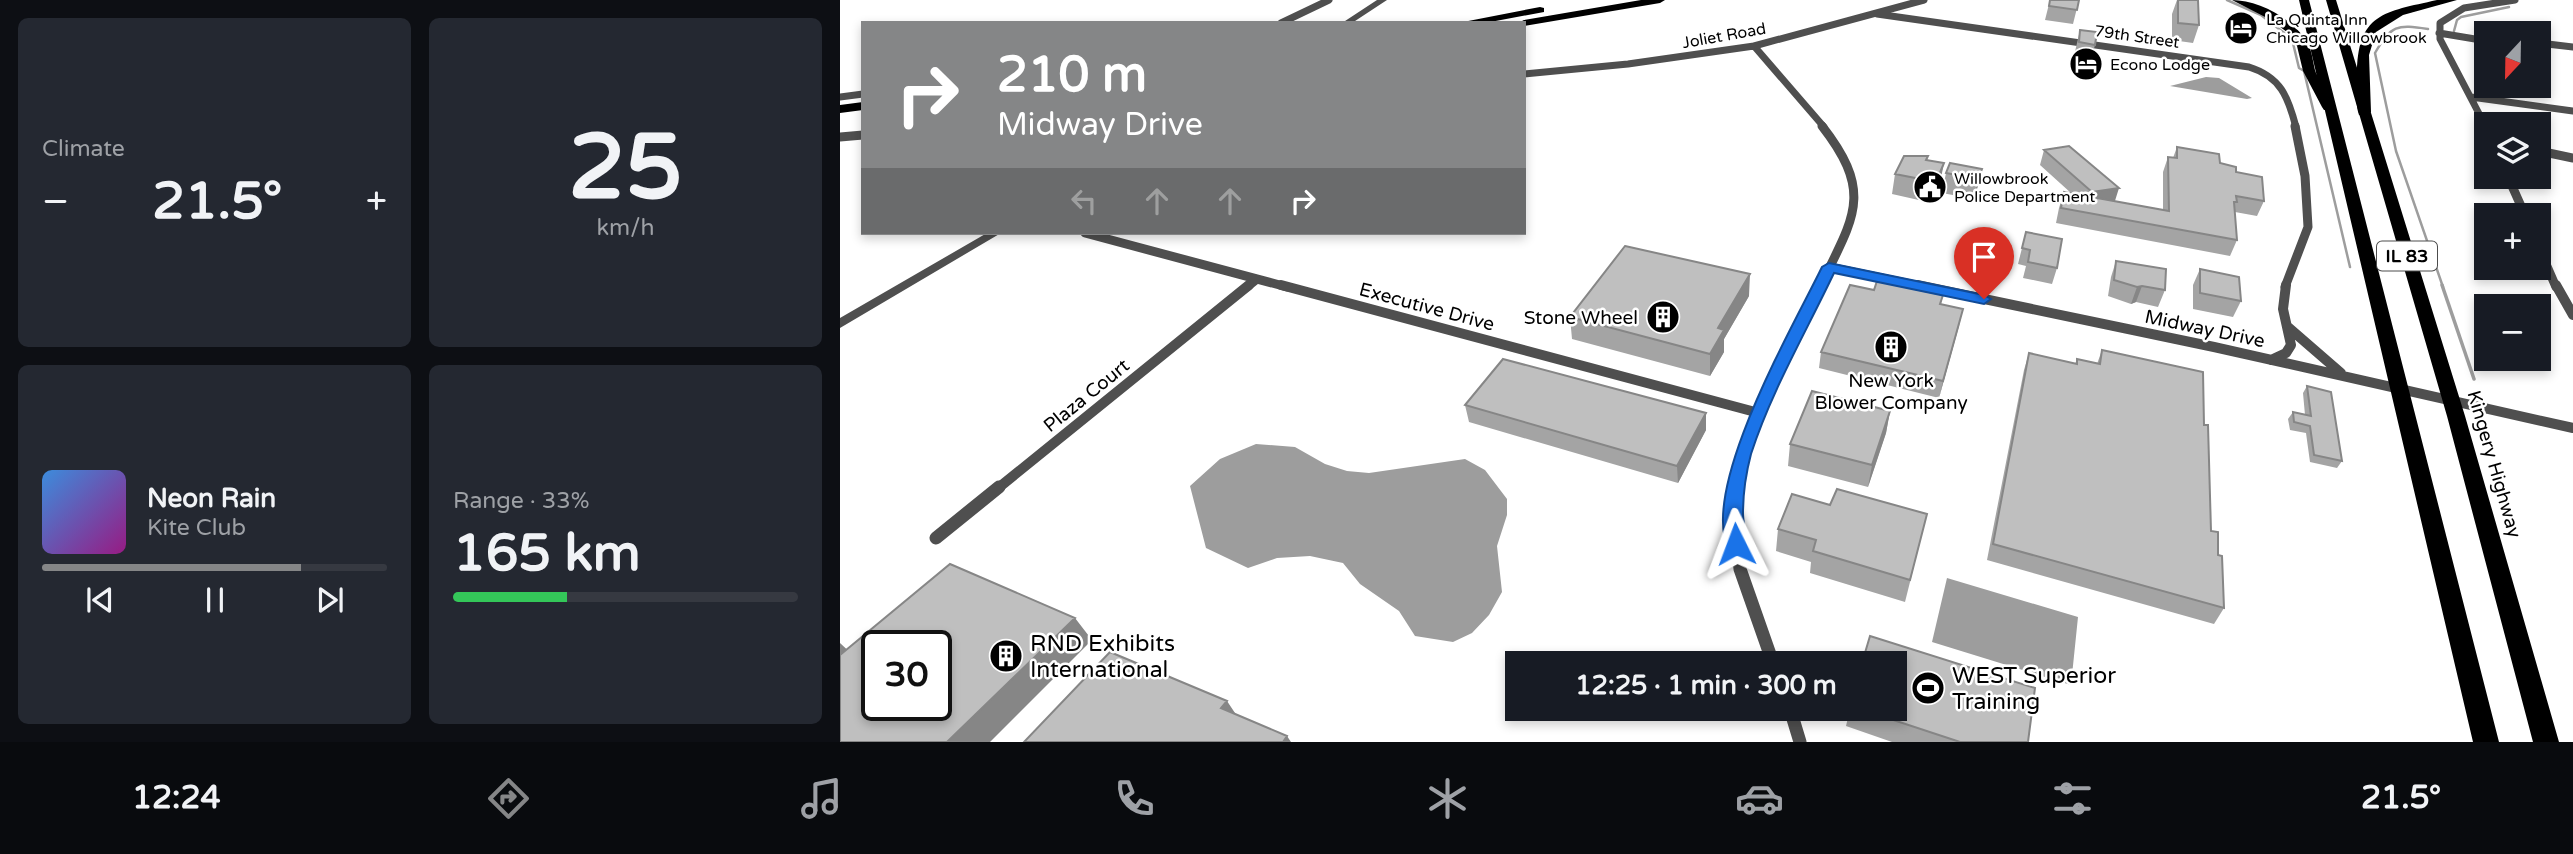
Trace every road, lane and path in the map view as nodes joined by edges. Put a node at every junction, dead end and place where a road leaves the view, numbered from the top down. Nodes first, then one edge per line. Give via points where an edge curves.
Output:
1 (1329, 0) edge
2 (1383, 0) edge
3 (1600, 0) edge
4 (1660, 0) edge
5 (1924, 0) edge
6 (2237, 0) edge
7 (2304, 0) edge
8 (2331, 0) edge
9 (2452, 0) edge
10 (2515, 0) edge
11 (1877, 14) junction
12 (1285, 21) edge
13 (1349, 21) edge
14 (1476, 21) edge
15 (1526, 23) edge
16 (2439, 33) junction
17 (2474, 39) edge
18 (2552, 45) edge
19 (1754, 46) junction
20 (2573, 47) edge
21 (1526, 74) edge
22 (861, 94) edge
23 (840, 97) edge
24 (2471, 97) junction
25 (861, 107) edge
26 (2329, 107) junction
27 (840, 109) edge
28 (2573, 111) edge
29 (2364, 112) junction
30 (2478, 112) edge
31 (861, 119) edge
32 (840, 122) edge
33 (861, 135) edge
34 (840, 138) edge
35 (2551, 153) edge
36 (2573, 158) edge
37 (992, 235) edge
38 (1092, 235) edge
39 (1829, 267) junction
40 (2551, 275) edge
41 (1257, 279) junction
42 (2573, 315) edge
43 (840, 324) edge
44 (2288, 327) junction
45 (2271, 360) junction
46 (2348, 377) junction
47 (2399, 388) junction
48 (2451, 400) junction
49 (1759, 413) junction
50 (2573, 428) edge
51 (936, 538) dead end
52 (1769, 651) edge
53 (1794, 721) edge
54 (1800, 742) edge
55 (2486, 742) edge
56 (2546, 742) edge

1 - 12 street
2 - 13 street
3 - 14 highway
4 - 15 highway
5 - 11 street, Joliet Road
6 - 26 highway via 2291,30 2303,46 2309,71
7 - 26 highway, IL 83
8 - 29 highway, Kingery Highway / IL 83
9 - 29 highway via 2399,12 2370,32 2363,55
10 - 16 street via 2452,12 2440,23
11 - 19 street, Joliet Road
11 - 44 street, 79th Street via 2227,63 2273,77 2284,87 2294,117 2309,221 2283,296
16 - 17 street
16 - 24 street
18 - 20 street
19 - 21 street, Joliet Road
19 - 39 street via 1833,140 1851,172 1852,218
22 - 23 street
24 - 28 street
24 - 30 street
25 - 27 highway
26 - 47 highway, IL 83
29 - 48 highway, Kingery Highway / IL 83
31 - 32 highway
33 - 34 street
35 - 36 street
37 - 43 street
38 - 41 street, Executive Drive
39 - 45 street, Midway Drive
39 - 49 street
40 - 42 street
41 - 49 street, Executive Drive
41 - 51 street, Plaza Court
44 - 45 street via 2291,345
44 - 46 street
45 - 46 street, Midway Drive
46 - 47 street, Midway Drive
47 - 48 street, Midway Drive
47 - 55 highway, IL 83
48 - 50 street, Midway Drive
48 - 56 highway, Kingery Highway / IL 83
49 - 52 street via 1742,455 1734,514 1740,569
53 - 54 street

